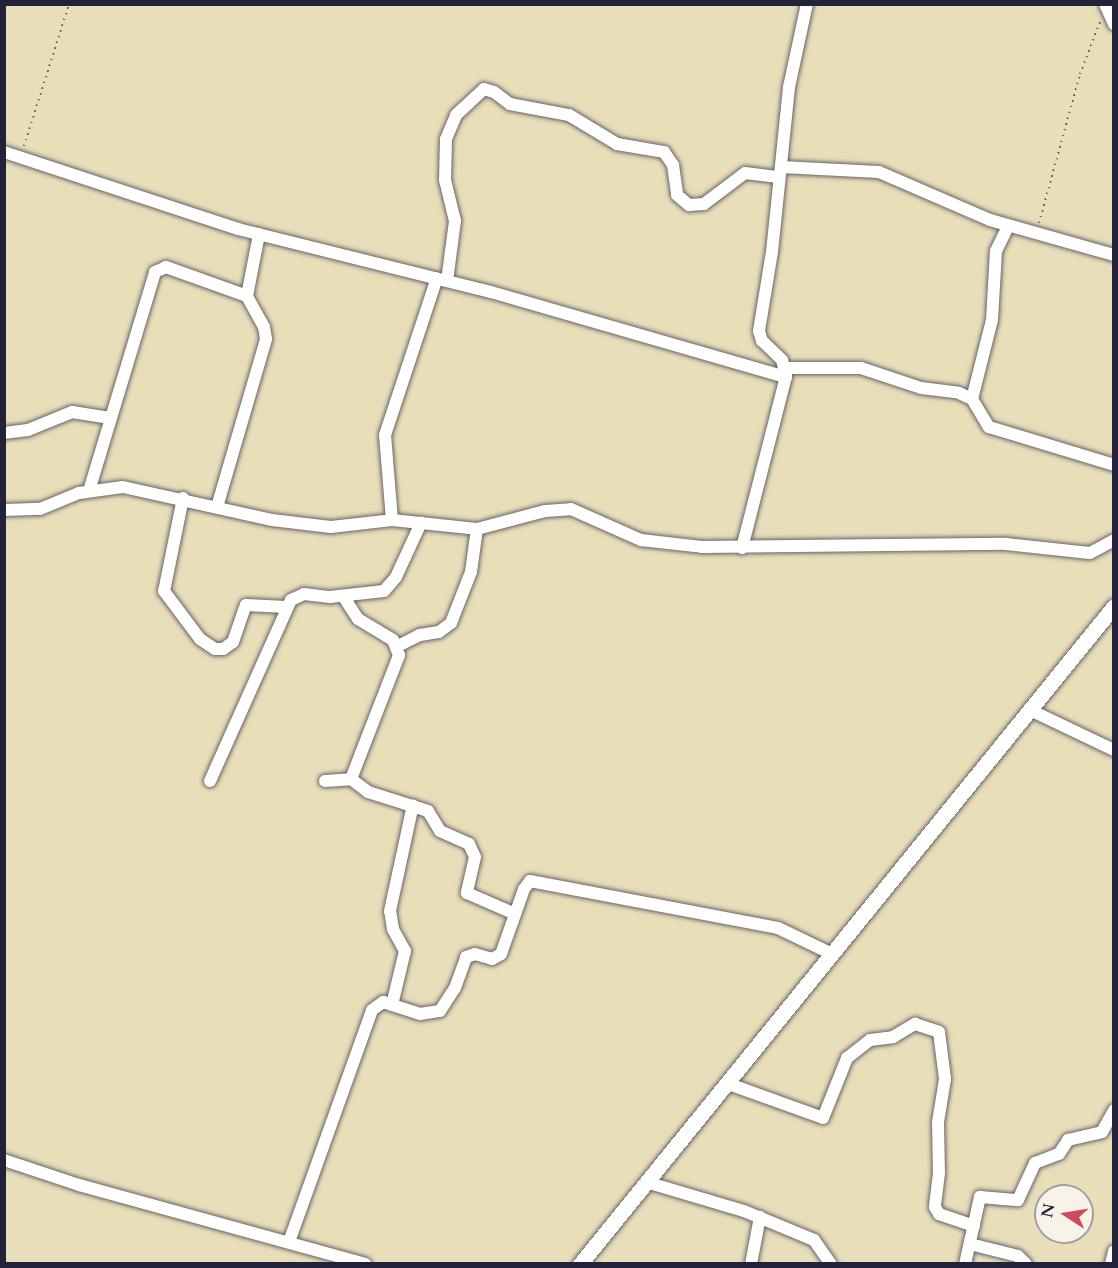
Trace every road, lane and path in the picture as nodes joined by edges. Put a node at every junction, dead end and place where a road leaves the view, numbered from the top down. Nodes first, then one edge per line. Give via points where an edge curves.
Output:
1 (69, 4) edge
2 (807, 4) edge
3 (1109, 14) edge
4 (4, 152) edge
5 (20, 158) junction
6 (780, 172) junction
7 (1008, 226) junction
8 (259, 234) junction
9 (1036, 234) junction
10 (1113, 255) edge
11 (442, 279) junction
12 (247, 296) junction
13 (786, 373) junction
14 (972, 399) junction
15 (109, 418) junction
16 (4, 432) edge
17 (1113, 465) edge
18 (89, 491) junction
19 (183, 498) junction
20 (217, 507) junction
21 (4, 510) edge
22 (392, 520) junction
23 (421, 523) junction
24 (477, 529) junction
25 (1113, 540) edge
26 (742, 548) junction
27 (343, 596) junction
28 (286, 607) junction
29 (1111, 613) edge
30 (398, 646) junction
31 (1030, 710) junction
32 (1113, 750) edge
33 (351, 779) junction
34 (210, 781) dead end
35 (325, 781) dead end
36 (413, 805) junction
37 (515, 914) junction
38 (832, 954) junction
39 (392, 1005) junction
40 (726, 1083) junction
41 (1113, 1110) edge
42 (4, 1160) edge
43 (646, 1182) junction
44 (760, 1217) junction
45 (974, 1226) junction
46 (289, 1242) junction
47 (970, 1244) junction
48 (1113, 1251) edge
49 (365, 1263) edge
50 (580, 1263) edge
51 (751, 1263) edge
52 (831, 1263) edge
53 (965, 1263) edge
54 (1026, 1263) edge
55 (1111, 1263) edge

1 - 5 path
2 - 6 street via 789,87
3 - 9 path via 1095,30 1084,59
4 - 5 street
5 - 8 street
6 - 7 street via 879,172
6 - 11 street via 745,173 704,204 689,205 677,195 673,165 664,152 617,144 569,115 510,104 484,89 456,116 446,139 445,180 455,221
6 - 13 street via 759,331
7 - 9 street
7 - 14 street via 996,251 992,320
8 - 11 street
8 - 12 street
9 - 10 street
11 - 13 street
11 - 22 street via 385,435
12 - 15 street via 166,267 155,272
12 - 20 street via 264,327 266,339
13 - 14 street via 861,368 921,388 959,393
13 - 26 street
14 - 17 street via 989,427
15 - 16 street via 72,412 28,430
15 - 18 street
18 - 19 street via 123,487
18 - 21 street via 40,509
19 - 20 street
19 - 28 street via 164,591 200,639 215,650 223,650 233,642 246,605
20 - 22 street via 312,526
22 - 23 street
23 - 24 street
23 - 27 street via 390,586
24 - 26 street via 545,511 571,509 651,542
24 - 30 street via 471,572 451,623 439,632 420,635
25 - 26 street via 1090,553 1006,543
27 - 28 street via 296,595
27 - 30 street via 358,619
28 - 34 street
29 - 31 main road
30 - 33 street via 397,665
31 - 32 street
31 - 38 main road
33 - 35 street
33 - 36 street via 368,792
36 - 37 street via 428,811 440,831 474,848 467,892
36 - 39 street via 390,911 393,929 405,951
37 - 38 street via 524,889 534,881 778,928
37 - 39 street via 501,954 492,958 475,954 466,957 455,988 440,1011 420,1014
38 - 40 main road
39 - 46 street via 378,1004 363,1028
40 - 43 main road
40 - 45 street via 823,1118 847,1058 870,1040 893,1037 915,1024 939,1032 945,1079 938,1122 935,1207 939,1214
41 - 45 street via 1102,1132 1068,1140 1059,1154 1035,1163 1018,1200 980,1197
42 - 46 street via 79,1185
43 - 44 street
43 - 50 main road
44 - 51 street
44 - 52 street via 817,1242
45 - 47 street
46 - 49 street
47 - 53 street
47 - 54 street via 1018,1256
48 - 55 street

